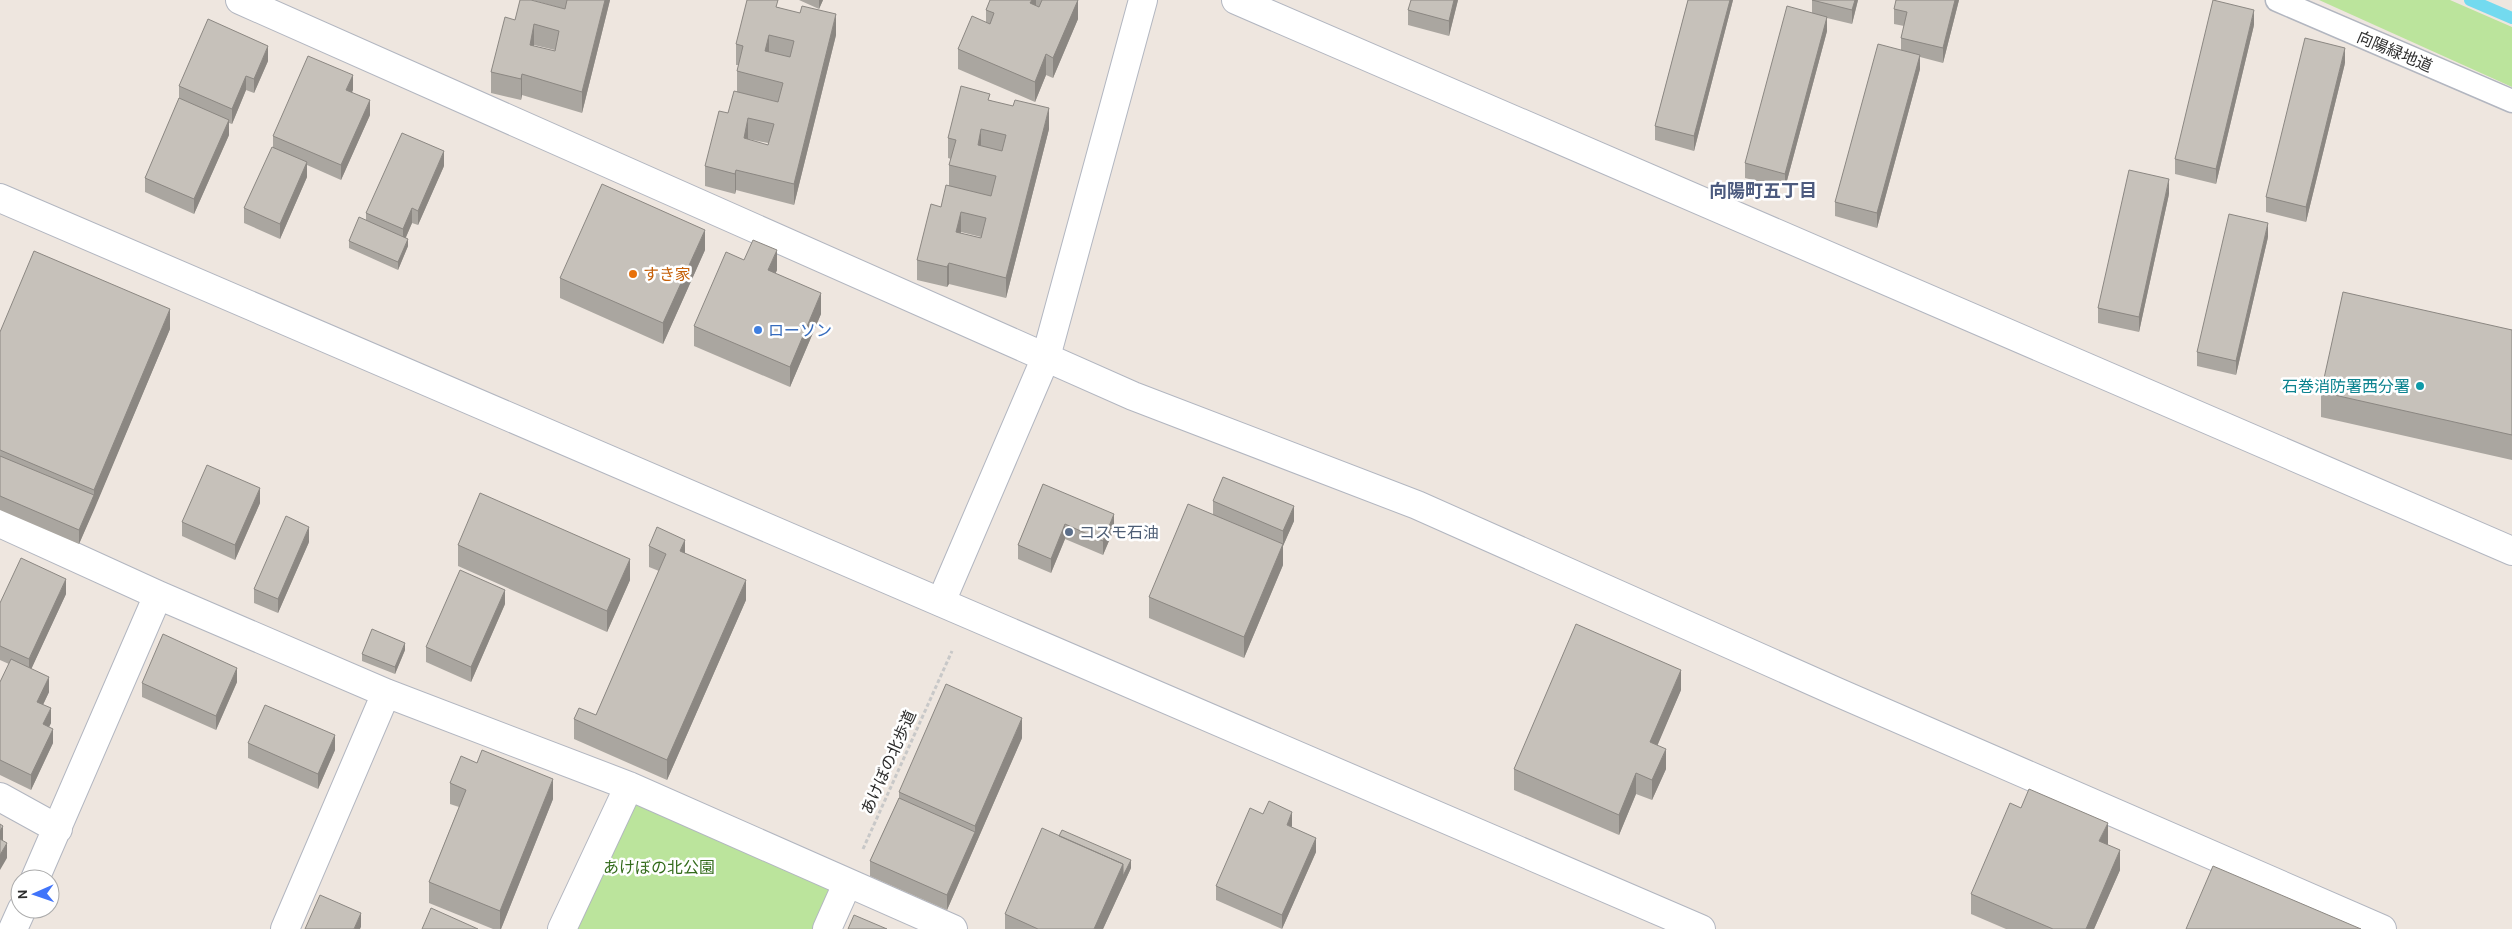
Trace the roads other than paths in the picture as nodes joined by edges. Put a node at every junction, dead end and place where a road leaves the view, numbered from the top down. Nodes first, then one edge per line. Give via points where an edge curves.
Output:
1 (240, 0) edge
2 (1143, 0) edge
3 (1236, 0) edge
4 (2277, 0) edge
5 (2512, 101) edge
6 (0, 198) edge
7 (1046, 357) junction
8 (0, 523) edge
9 (2512, 551) edge
10 (158, 595) junction
11 (941, 602) junction
12 (386, 693) junction
13 (629, 786) junction
14 (0, 797) edge
15 (58, 829) junction
16 (40, 869) edge
17 (847, 884) junction
18 (285, 929) edge
19 (562, 929) edge
20 (827, 929) edge
21 (953, 929) edge
22 (1701, 929) edge
23 (2382, 929) edge

1 - 7 street
2 - 7 street
3 - 9 street
4 - 5 lane, 向陽緑地道
6 - 11 street
7 - 11 street
7 - 23 street via 1133,396 1417,505
8 - 10 street
10 - 12 street
10 - 15 street
11 - 22 street
12 - 13 street
12 - 18 street
13 - 17 street
13 - 19 street
14 - 15 street
15 - 16 street
17 - 20 street
17 - 21 street

